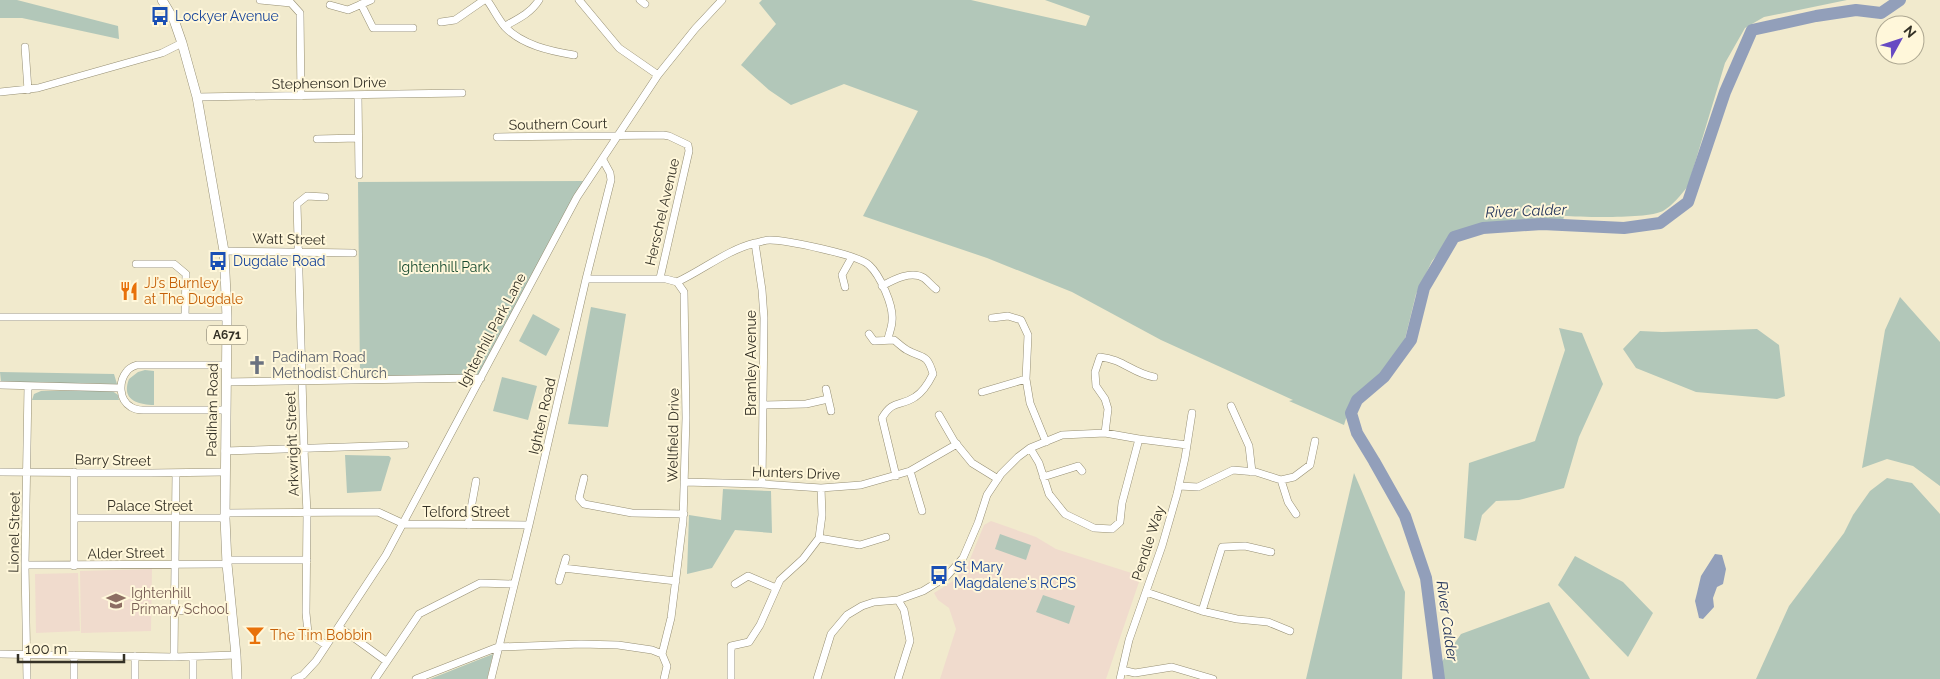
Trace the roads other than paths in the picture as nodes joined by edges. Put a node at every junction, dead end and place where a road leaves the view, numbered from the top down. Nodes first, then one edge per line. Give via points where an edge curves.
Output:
1 (162, 0) edge
2 (260, 0) edge
3 (372, 0) edge
4 (486, 0) edge
5 (539, 0) edge
6 (722, 0) edge
7 (583, 1) edge
8 (361, 4) junction
9 (330, 5) dead end
10 (442, 22) dead end
11 (505, 26) junction
12 (413, 28) dead end
13 (182, 43) junction
14 (25, 47) dead end
15 (574, 55) dead end
16 (658, 74) junction
17 (28, 90) junction
18 (0, 92) edge
19 (462, 93) dead end
20 (358, 95) junction
21 (301, 96) junction
22 (197, 97) junction
23 (620, 135) junction
24 (497, 137) dead end
25 (358, 138) junction
26 (316, 139) dead end
27 (689, 151) joint
28 (603, 160) junction
29 (359, 175) dead end
30 (325, 197) dead end
31 (755, 243) junction
32 (224, 251) junction
33 (300, 252) junction
34 (353, 253) dead end
35 (852, 257) junction
36 (136, 264) dead end
37 (660, 278) junction
38 (586, 279) junction
39 (677, 282) junction
40 (882, 286) junction
41 (845, 287) dead end
42 (936, 289) dead end
43 (0, 317) edge
44 (185, 317) junction
45 (227, 317) junction
46 (992, 318) dead end
47 (869, 334) dead end
48 (888, 339) junction
49 (226, 365) junction
50 (1154, 377) dead end
51 (481, 378) junction
52 (1026, 379) junction
53 (303, 381) junction
54 (226, 382) junction
55 (0, 385) edge
56 (28, 386) junction
57 (120, 388) junction
58 (826, 389) dead end
59 (982, 392) dead end
60 (828, 399) junction
61 (764, 405) junction
62 (1231, 406) dead end
63 (225, 410) junction
64 (831, 411) dead end
65 (1192, 413) dead end
66 (939, 415) dead end
67 (1105, 433) junction
68 (1139, 440) junction
69 (1315, 441) dead end
70 (1046, 442) junction
71 (957, 444) junction
72 (1187, 444) junction
73 (405, 445) dead end
74 (1030, 448) junction
75 (304, 449) junction
76 (225, 451) junction
77 (910, 471) junction
78 (1082, 471) dead end
79 (0, 472) edge
80 (27, 472) junction
81 (74, 472) junction
82 (225, 472) junction
83 (1252, 472) junction
84 (176, 473) junction
85 (896, 476) junction
86 (1043, 477) junction
87 (584, 478) dead end
88 (998, 479) junction
89 (1280, 480) junction
90 (476, 481) dead end
91 (684, 482) junction
92 (762, 484) junction
93 (1179, 486) junction
94 (821, 488) junction
95 (922, 511) dead end
96 (307, 513) junction
97 (684, 514) junction
98 (1296, 514) dead end
99 (225, 516) junction
100 (74, 518) junction
101 (175, 518) junction
102 (404, 524) junction
103 (468, 525) junction
104 (529, 525) junction
105 (819, 538) junction
106 (886, 538) dead end
107 (1271, 552) dead end
108 (566, 558) dead end
109 (307, 560) junction
110 (227, 562) junction
111 (26, 565) junction
112 (175, 565) junction
113 (74, 566) junction
114 (563, 568) junction
115 (676, 580) junction
116 (560, 581) dead end
117 (514, 584) junction
118 (735, 584) dead end
119 (776, 588) junction
120 (1146, 592) junction
121 (898, 600) junction
122 (231, 610) junction
123 (1200, 610) junction
124 (150, 611) dead end
125 (175, 611) junction
126 (339, 627) junction
127 (1290, 631) dead end
128 (326, 645) junction
129 (498, 648) junction
130 (0, 654) edge
131 (28, 654) junction
132 (662, 654) junction
133 (74, 655) junction
134 (236, 655) junction
135 (136, 656) junction
136 (193, 656) junction
137 (174, 657) junction
138 (386, 661) junction
139 (1122, 670) junction
140 (1156, 670) junction
141 (731, 678) dead end
142 (27, 679) edge
143 (74, 679) edge
144 (135, 679) edge
145 (193, 679) edge
146 (237, 679) edge
147 (295, 679) edge
148 (375, 679) edge
149 (416, 679) edge
150 (490, 679) edge
151 (664, 679) edge
152 (817, 679) edge
153 (898, 679) edge
154 (1120, 679) edge
155 (1154, 679) edge
156 (1213, 679) edge

1 - 13 main road, Padiham Road / A671
2 - 21 street via 291,3 300,13
3 - 8 street
4 - 10 street via 455,20
4 - 11 street
5 - 11 street via 525,15
6 - 16 street, Ightenhill Park Lane
7 - 16 street via 619,48
8 - 9 street via 348,10
8 - 12 street via 373,28
11 - 15 street via 521,39 549,51
13 - 17 street via 162,53
13 - 22 main road, Padiham Road / A671
14 - 17 street
16 - 23 street, Ightenhill Park Lane
17 - 18 street
19 - 20 street, Stephenson Drive
20 - 21 street, Stephenson Drive
20 - 25 street
21 - 22 street, Stephenson Drive
22 - 32 main road, Padiham Road / A671
23 - 24 street, Southern Court
23 - 27 street, Southern Court via 667,135 686,144
23 - 28 street, Ightenhill Park Lane
25 - 26 street
25 - 29 street
27 - 37 street, Herschel Avenue
28 - 38 street, Ighten Road via 611,180
28 - 51 street, Ightenhill Park Lane via 573,206
30 - 33 street, Arkwright Street via 307,196 297,204
31 - 35 street via 770,240
31 - 39 street via 739,248
31 - 61 street, Bramley Avenue via 763,308
32 - 33 street, Watt Street
32 - 45 main road, Padiham Road / A671
33 - 34 street, Watt Street
33 - 53 street, Arkwright Street
35 - 40 street via 869,264
35 - 41 street via 842,275
36 - 44 street via 174,264 186,274
37 - 38 street
37 - 39 street
38 - 104 street, Ighten Road
39 - 91 street, Wellfield Drive via 684,292 686,312
40 - 42 street via 896,278 909,276 922,277
40 - 48 street via 893,319
43 - 44 street
44 - 45 street
45 - 49 main road, Padiham Road / A671
46 - 52 street via 1008,316 1020,320 1028,335
47 - 48 street via 874,341
48 - 85 street via 908,351 923,355 933,374 915,397 888,408 882,418
49 - 54 main road, Padiham Road / A671
49 - 57 street via 137,364 127,370
50 - 67 street via 1141,374 1112,358 1100,358 1095,372 1096,386 1108,409
51 - 53 street
51 - 102 street, Ightenhill Park Lane
52 - 59 street
52 - 70 street via 1030,403
53 - 54 street
53 - 75 street, Arkwright Street
54 - 63 main road, Padiham Road / A671
55 - 56 street
56 - 57 street
56 - 80 street, Lionel Street
57 - 63 street via 122,397 131,407 143,410
58 - 60 street
60 - 61 street via 806,404
60 - 64 street
61 - 92 street, Bramley Avenue
62 - 83 street via 1249,446
63 - 76 main road, Padiham Road / A671
65 - 72 street, Pendle Way
66 - 71 street
67 - 68 street
67 - 70 street via 1062,435
68 - 72 street
68 - 86 street via 1120,522 1112,529 1094,528 1065,514 1049,494
69 - 89 street via 1310,465 1294,477
70 - 74 street
71 - 77 street, Hunters Drive
71 - 88 street via 972,463
72 - 93 street, Pendle Way
73 - 75 street
74 - 86 street
74 - 88 street
75 - 76 street
75 - 96 street, Arkwright Street
76 - 82 main road, Padiham Road / A671
77 - 85 street, Hunters Drive
77 - 95 street
78 - 86 street via 1078,466
79 - 80 street, Barry Street
80 - 81 street, Barry Street
80 - 111 street, Lionel Street
81 - 84 street, Barry Street
81 - 100 street
82 - 84 street, Barry Street
82 - 99 main road, Padiham Road / A671
83 - 89 street
83 - 93 street via 1233,470 1198,487
84 - 101 street
85 - 94 street, Hunters Drive via 861,485
87 - 97 street via 580,498 584,504 632,513
88 - 121 street via 987,495 963,558 946,577 923,591
89 - 98 street
90 - 103 street
91 - 92 street, Hunters Drive
91 - 97 street, Wellfield Drive
92 - 94 street, Hunters Drive
93 - 120 street, Pendle Way
94 - 105 street
96 - 99 street, Palace Street
96 - 102 street, Palace Street via 378,512
96 - 109 street, Arkwright Street
97 - 115 street, Wellfield Drive
99 - 101 street, Palace Street
99 - 110 main road, Padiham Road / A671
100 - 101 street, Palace Street
100 - 113 street
101 - 112 street
102 - 103 street, Telford Street
102 - 126 street, Ightenhill Park Lane
103 - 104 street, Telford Street
104 - 117 street, Ighten Road
105 - 106 street via 860,545
105 - 119 street
107 - 123 street via 1245,546 1222,547
108 - 114 street
109 - 110 street, Alder Street
109 - 128 street, Arkwright Street via 308,633
110 - 112 street, Alder Street
110 - 122 main road, Padiham Road / A671
111 - 113 street, Alder Street
111 - 131 street, Lionel Street
112 - 113 street, Alder Street
112 - 125 street
114 - 115 street
114 - 116 street
115 - 132 street, Wellfield Drive
117 - 129 street, Ighten Road
117 - 138 street via 480,583 418,614
118 - 119 street via 748,576
119 - 141 street via 749,642 731,646
120 - 123 street
120 - 139 street, Pendle Way
121 - 152 street via 881,600 862,606 838,624 831,634
121 - 153 street via 904,610 910,641
122 - 125 street
122 - 134 main road, Padiham Road / A671
123 - 127 street via 1268,622
124 - 125 street
125 - 137 street
126 - 128 street, Ightenhill Park Lane
126 - 138 street
128 - 147 street, Ightenhill Park Lane via 316,661
129 - 132 street via 618,645
129 - 149 street
129 - 150 street, Ighten Road
130 - 131 street
131 - 133 street
131 - 142 street, Lionel Street
132 - 151 street, Wellfield Drive via 667,666
133 - 135 street
133 - 143 street
134 - 136 street
134 - 146 main road, Padiham Road / A671
135 - 137 street
135 - 144 street
136 - 137 street
136 - 145 street
138 - 148 street
139 - 140 street via 1135,673
139 - 154 street, Pendle Way
140 - 155 street
140 - 156 street via 1172,667

